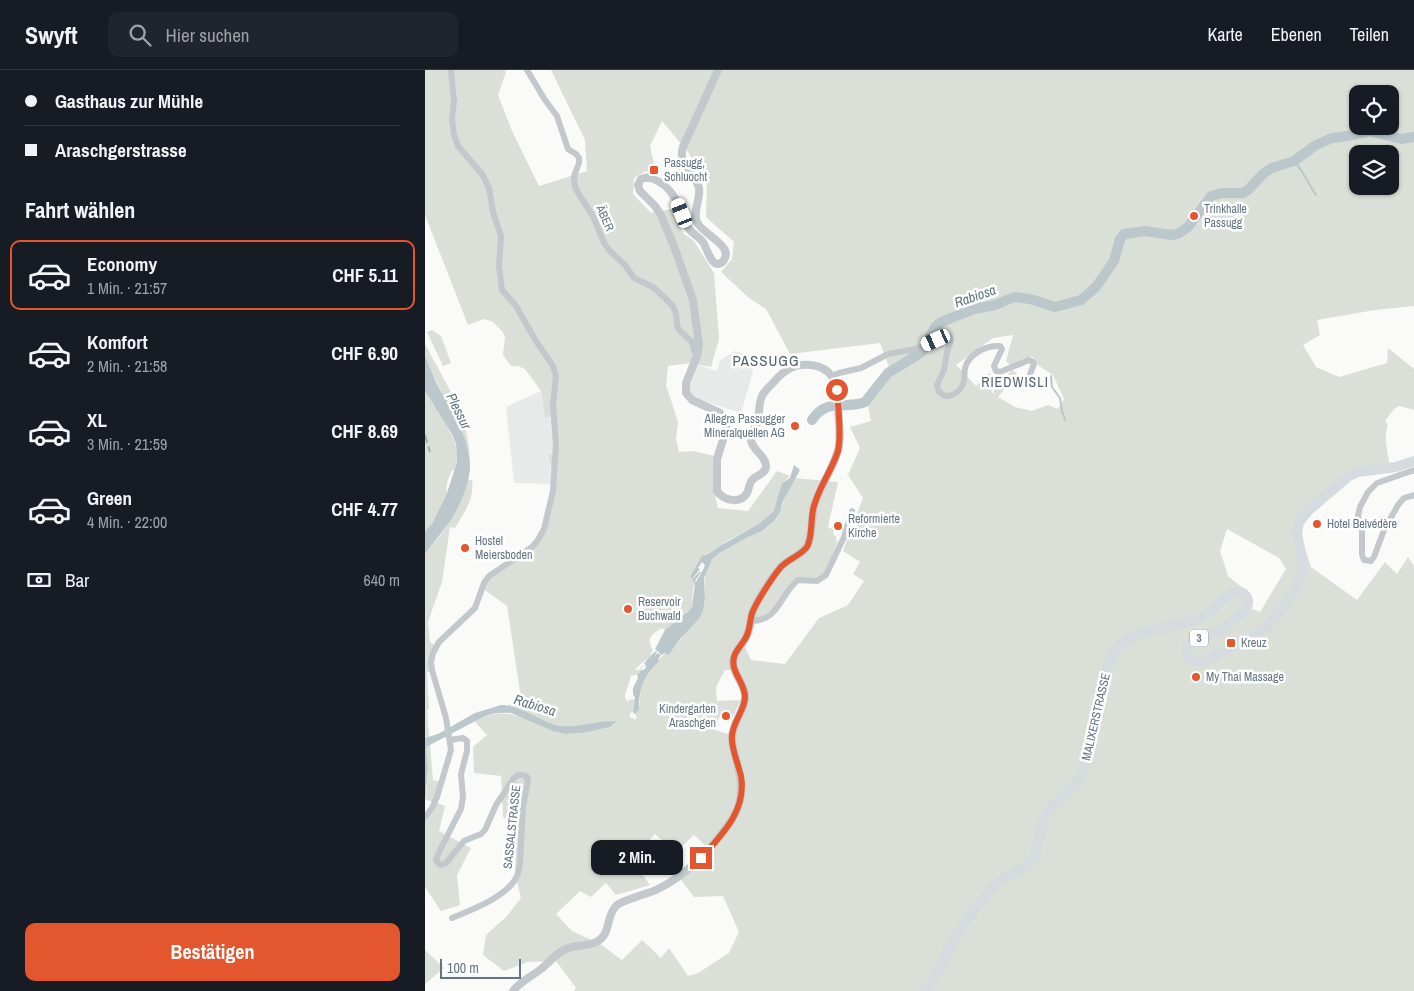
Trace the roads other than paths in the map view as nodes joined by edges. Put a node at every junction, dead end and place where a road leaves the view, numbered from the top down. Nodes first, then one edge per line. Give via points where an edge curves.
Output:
1 (451, 70) edge
2 (527, 70) edge
3 (718, 70) edge
4 (697, 356) junction
5 (832, 376) junction
6 (1029, 377) dead end
7 (1414, 461) edge
8 (1414, 470) edge
9 (1414, 494) edge
10 (852, 511) dead end
11 (750, 621) junction
12 (450, 739) junction
13 (425, 817) edge
14 (452, 918) dead end
15 (513, 991) edge
16 (925, 991) edge

1 - 12 street via 453,135 489,188 501,236 499,266 502,290 516,306 555,373 556,445 551,505 540,536 532,547 492,573 484,583 479,602 471,614 439,642 433,654 432,670
2 - 4 street, ÄBER via 557,116 568,150 578,157 575,187 592,213 603,243 634,278 653,287 672,305 679,330 692,342
3 - 4 street via 681,156 698,187 697,224 723,247 726,252 724,259 717,263 711,260 704,244 688,227 669,189 648,177 643,177 638,183 640,191 661,215 690,288 699,338
4 - 5 street via 686,383 687,392 692,400 720,414 725,420 726,430 717,463 717,491 727,499 740,499 745,495 751,481 766,467 751,438 764,392 784,372 797,366 819,366
5 - 6 street via 861,368 888,354 921,347 948,336 951,341 937,385 939,392 947,397 961,389 965,367 974,355 987,348 1001,347 996,371 1030,360 1034,365
5 - 11 street via 837,395 838,448 814,505 809,543 778,571 753,610
7 - 16 main road, MALIXERSTRASSE / 3 via 1349,476 1305,514 1297,530 1303,569 1301,579 1276,616 1259,633 1204,661 1195,662 1188,657 1186,650 1190,642 1224,628 1246,609 1247,598 1236,592 1201,618 1145,631 1119,647 1104,677 1086,762 1073,788 1045,818 1035,858 989,892 961,928
8 - 9 street via 1377,483 1368,492 1358,516 1365,560 1374,557 1400,502
10 - 11 street via 825,577 815,581 798,580 769,616 761,621
11 - 15 street via 747,636 733,660 745,695 732,735 742,786 740,803 733,818 685,873 655,890 617,905 605,934 599,940 563,950
12 - 13 street via 450,755 440,789
12 - 14 street, SASSALSTRASSE via 463,738 467,740 468,747 461,771 461,809 438,854 436,860 439,864 446,863 464,841 485,830 496,805 514,778 523,775 528,782 523,801 520,863 516,879 489,902

